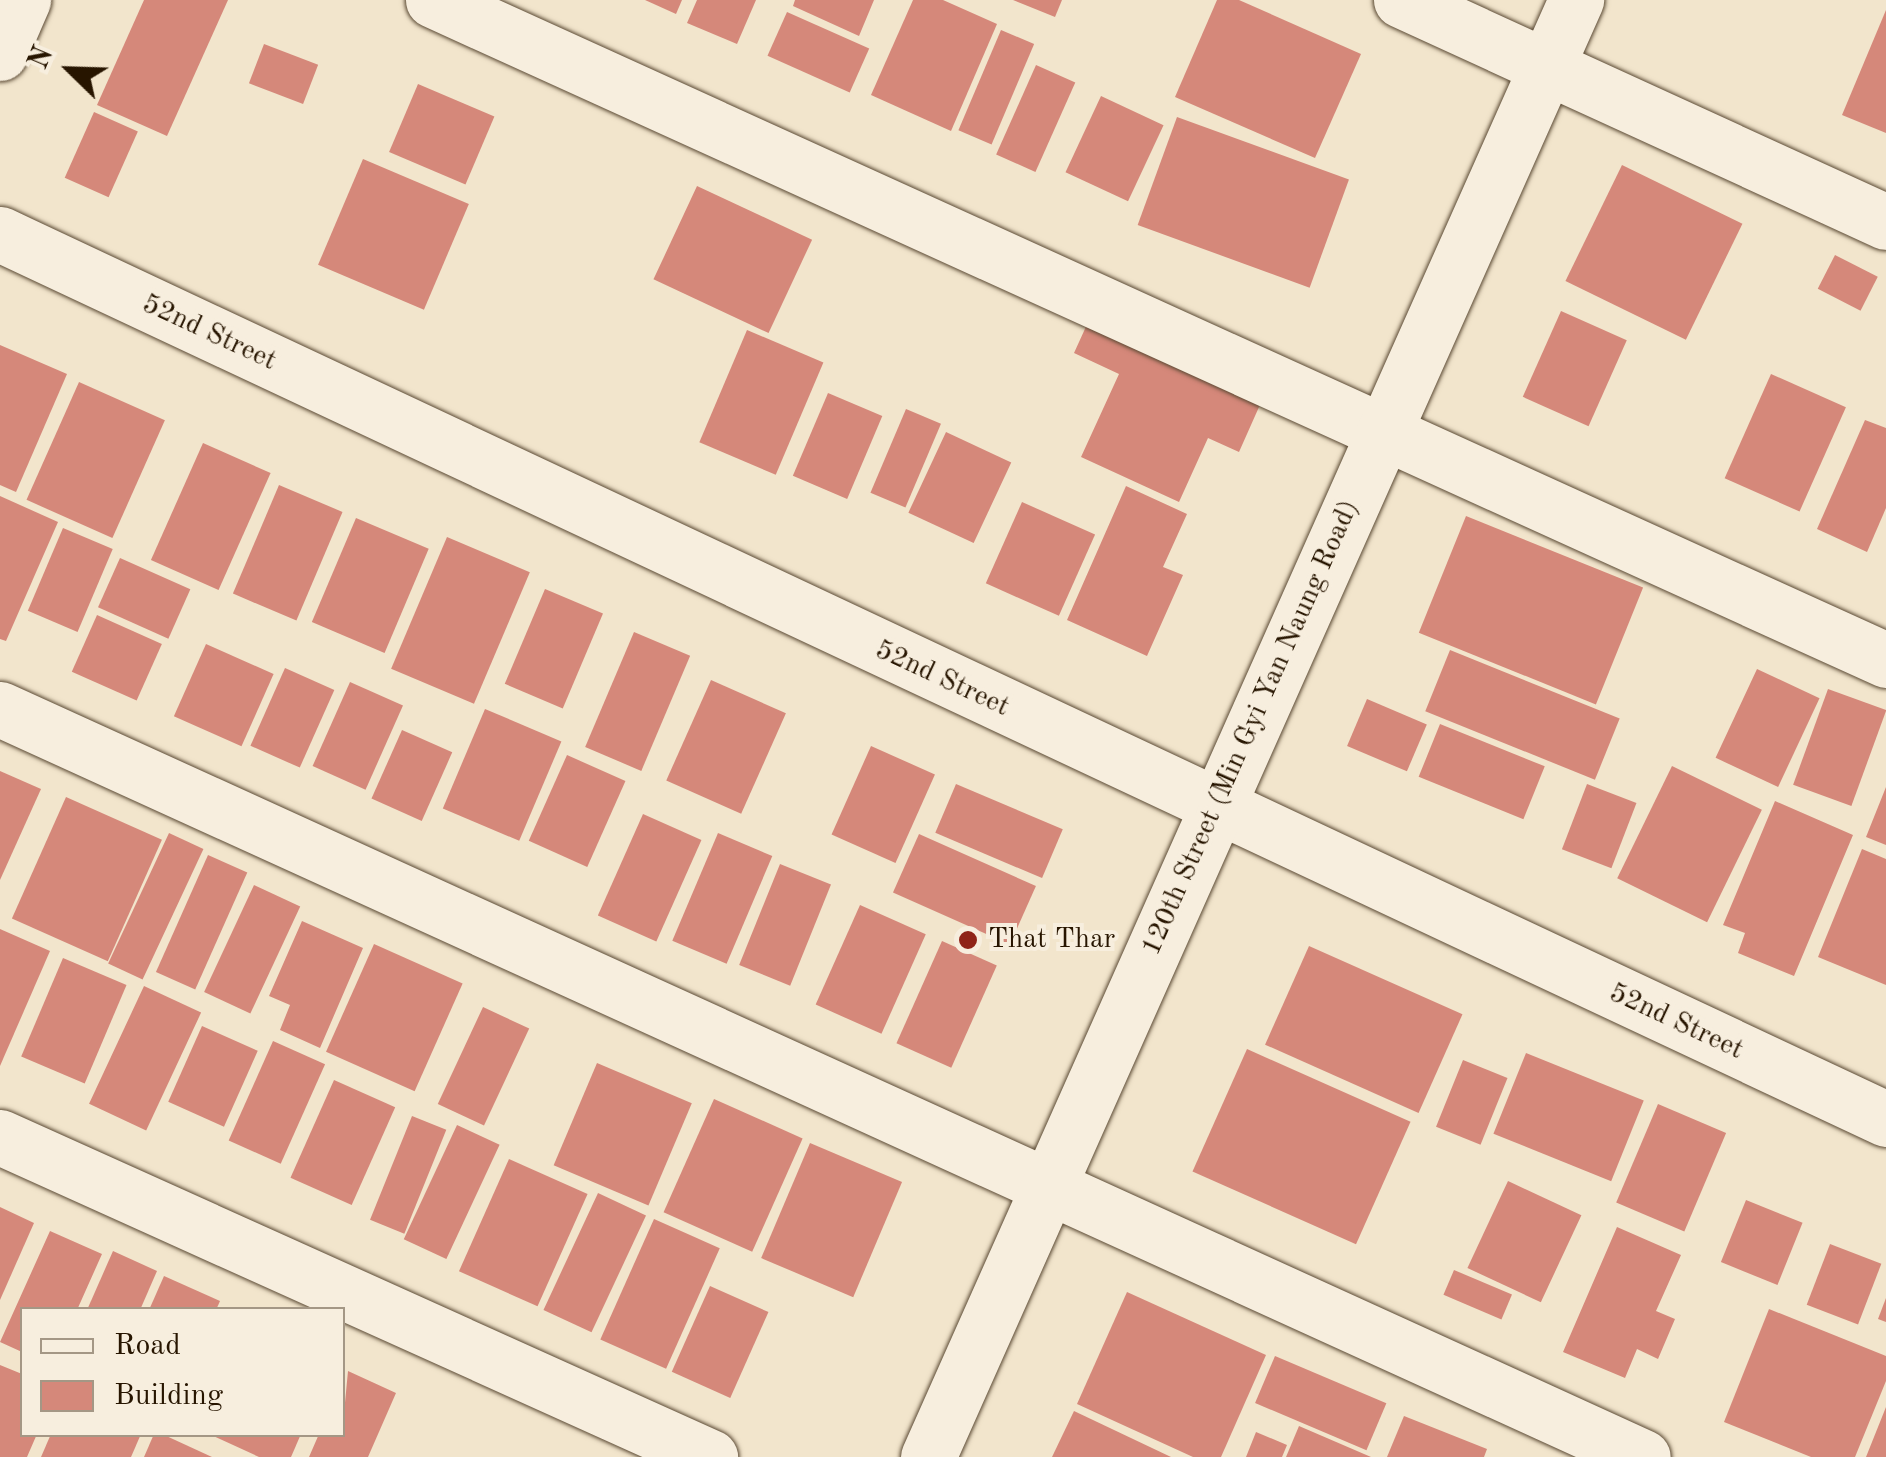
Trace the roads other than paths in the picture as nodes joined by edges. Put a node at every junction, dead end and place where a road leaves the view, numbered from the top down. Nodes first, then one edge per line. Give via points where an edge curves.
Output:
1 (23, 0) edge
2 (433, 0) edge
3 (1401, 0) edge
4 (1576, 0) edge
5 (0, 52) edge
6 (1544, 66) junction
7 (1886, 222) edge
8 (0, 234) edge
9 (1382, 428) junction
10 (1886, 660) edge
11 (0, 709) edge
12 (1216, 808) junction
13 (1886, 1119) edge
14 (0, 1137) edge
15 (1051, 1190) junction
16 (710, 1457) edge
17 (928, 1457) edge
18 (1643, 1457) edge

1 - 5 street
2 - 9 street
3 - 6 street
4 - 6 street, 120th Street (Min Gyi Yan Naung Road)
6 - 7 street
6 - 9 street, 120th Street (Min Gyi Yan Naung Road)
8 - 12 street, 52nd Street
9 - 10 street
9 - 12 street, 120th Street (Min Gyi Yan Naung Road)
11 - 15 street
12 - 13 street, 52nd Street
12 - 15 street, 120th Street (Min Gyi Yan Naung Road)
14 - 16 street
15 - 17 street, 120th Street (Min Gyi Yan Naung Road)
15 - 18 street

